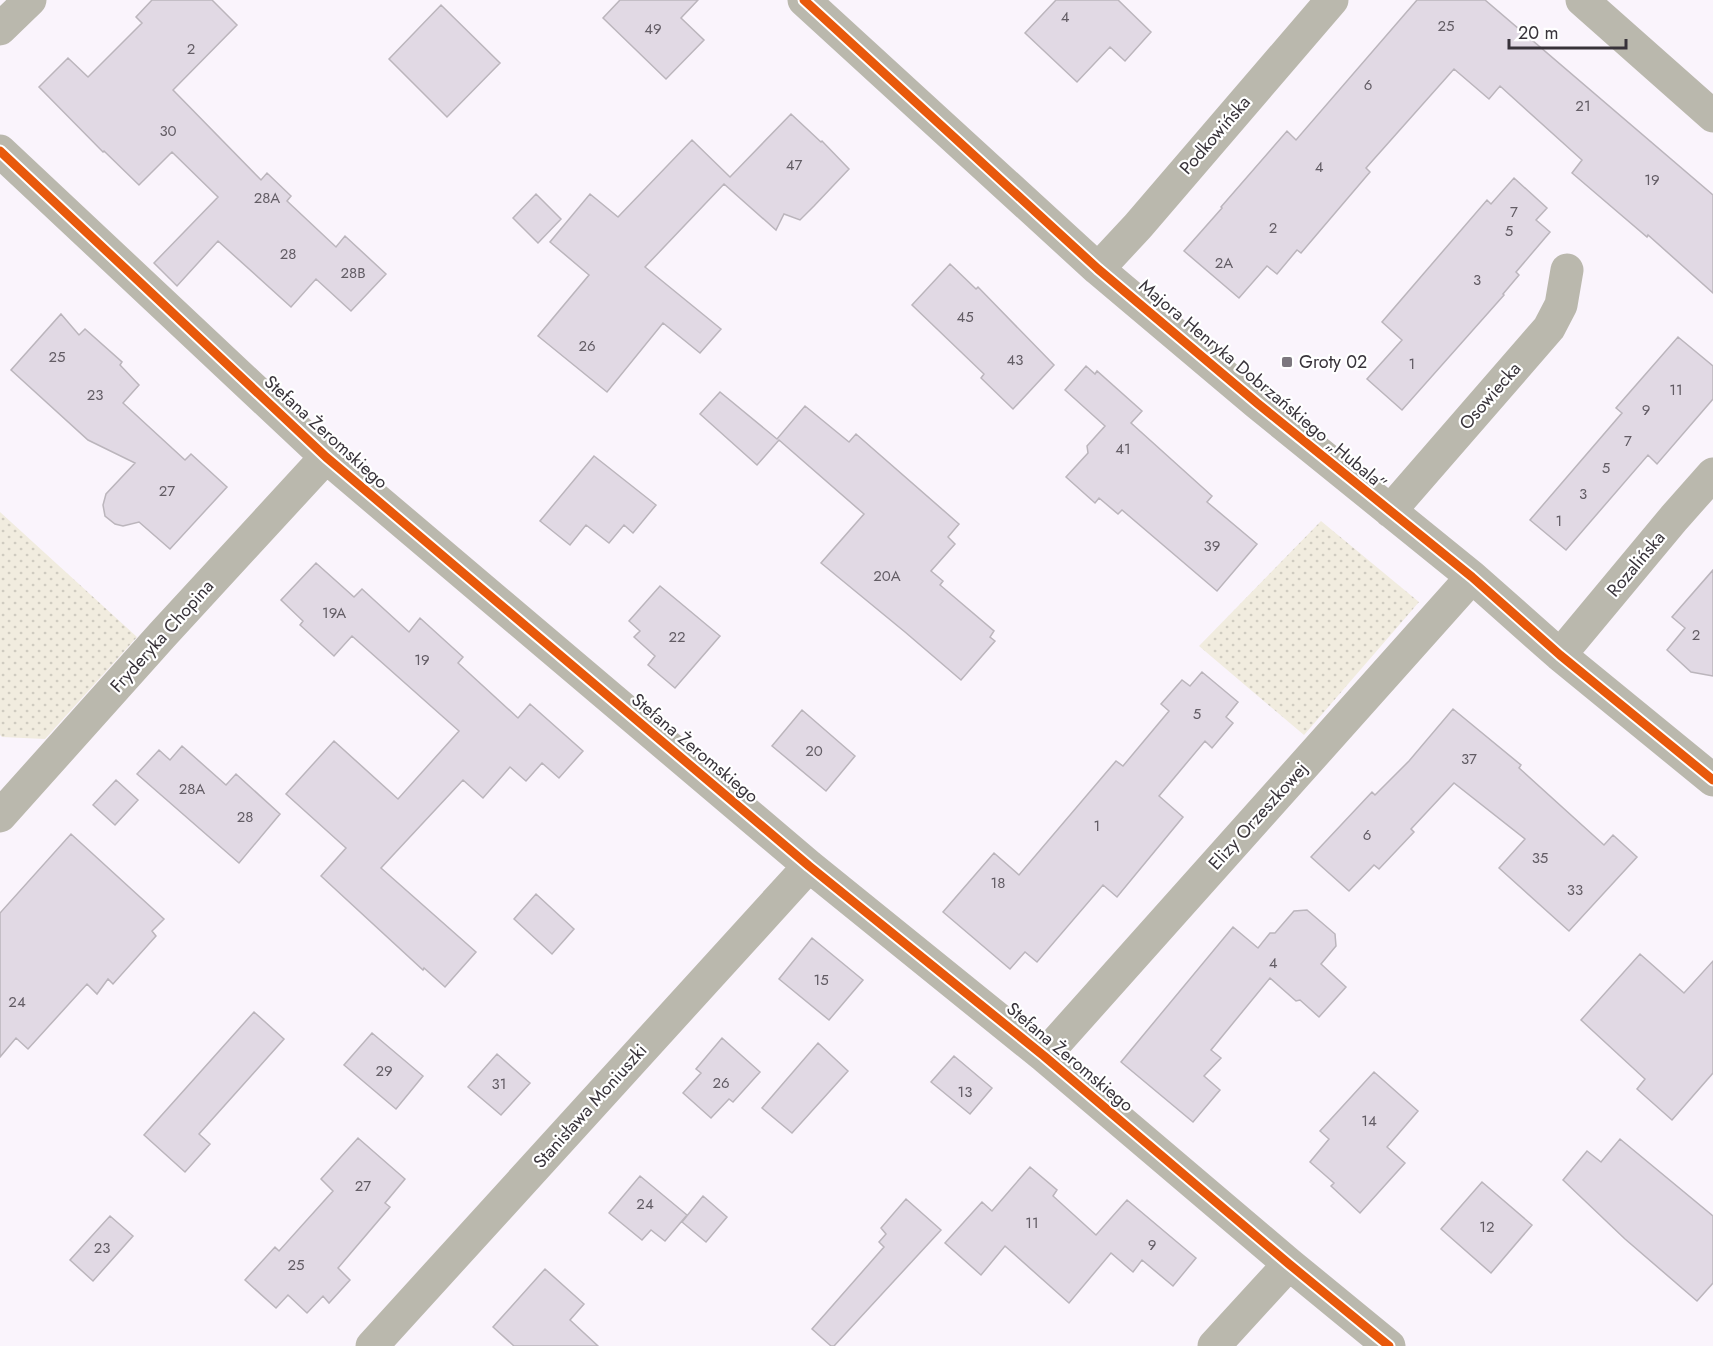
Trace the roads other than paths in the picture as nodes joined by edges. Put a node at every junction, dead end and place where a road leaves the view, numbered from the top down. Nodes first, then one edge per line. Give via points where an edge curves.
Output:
1 (30, 0) edge
2 (804, 0) edge
3 (1332, 0) edge
4 (1582, 0) edge
5 (0, 29) edge
6 (1713, 116) edge
7 (0, 151) edge
8 (1098, 270) junction
9 (1567, 270) dead end
10 (326, 457) junction
11 (1713, 474) edge
12 (1390, 512) junction
13 (1472, 577) junction
14 (1560, 655) junction
15 (1713, 780) edge
16 (0, 816) edge
17 (809, 866) junction
18 (1044, 1056) junction
19 (1289, 1264) junction
20 (372, 1346) edge
21 (1214, 1346) edge
22 (1389, 1346) edge

1 - 5 street
2 - 8 street, Majora Henryka Dobrzańskiego „Hubala”
3 - 8 street, Podkowińska
4 - 6 street
7 - 10 street, Stefana Żeromskiego
8 - 12 street, Majora Henryka Dobrzańskiego „Hubala”
9 - 12 street, Osowiecka via 1561,305 1549,328
10 - 16 street, Fryderyka Chopina
10 - 17 street, Stefana Żeromskiego
11 - 14 street, Rozalińska
12 - 13 street, Majora Henryka Dobrzańskiego „Hubala”
13 - 14 street, Majora Henryka Dobrzańskiego „Hubala”
13 - 18 street, Elizy Orzeszkowej
14 - 15 street, Majora Henryka Dobrzańskiego „Hubala”
17 - 18 street, Stefana Żeromskiego
17 - 20 street, Stanisława Moniuszki
18 - 19 street, Stefana Żeromskiego
19 - 21 street
19 - 22 street, Stefana Żeromskiego

